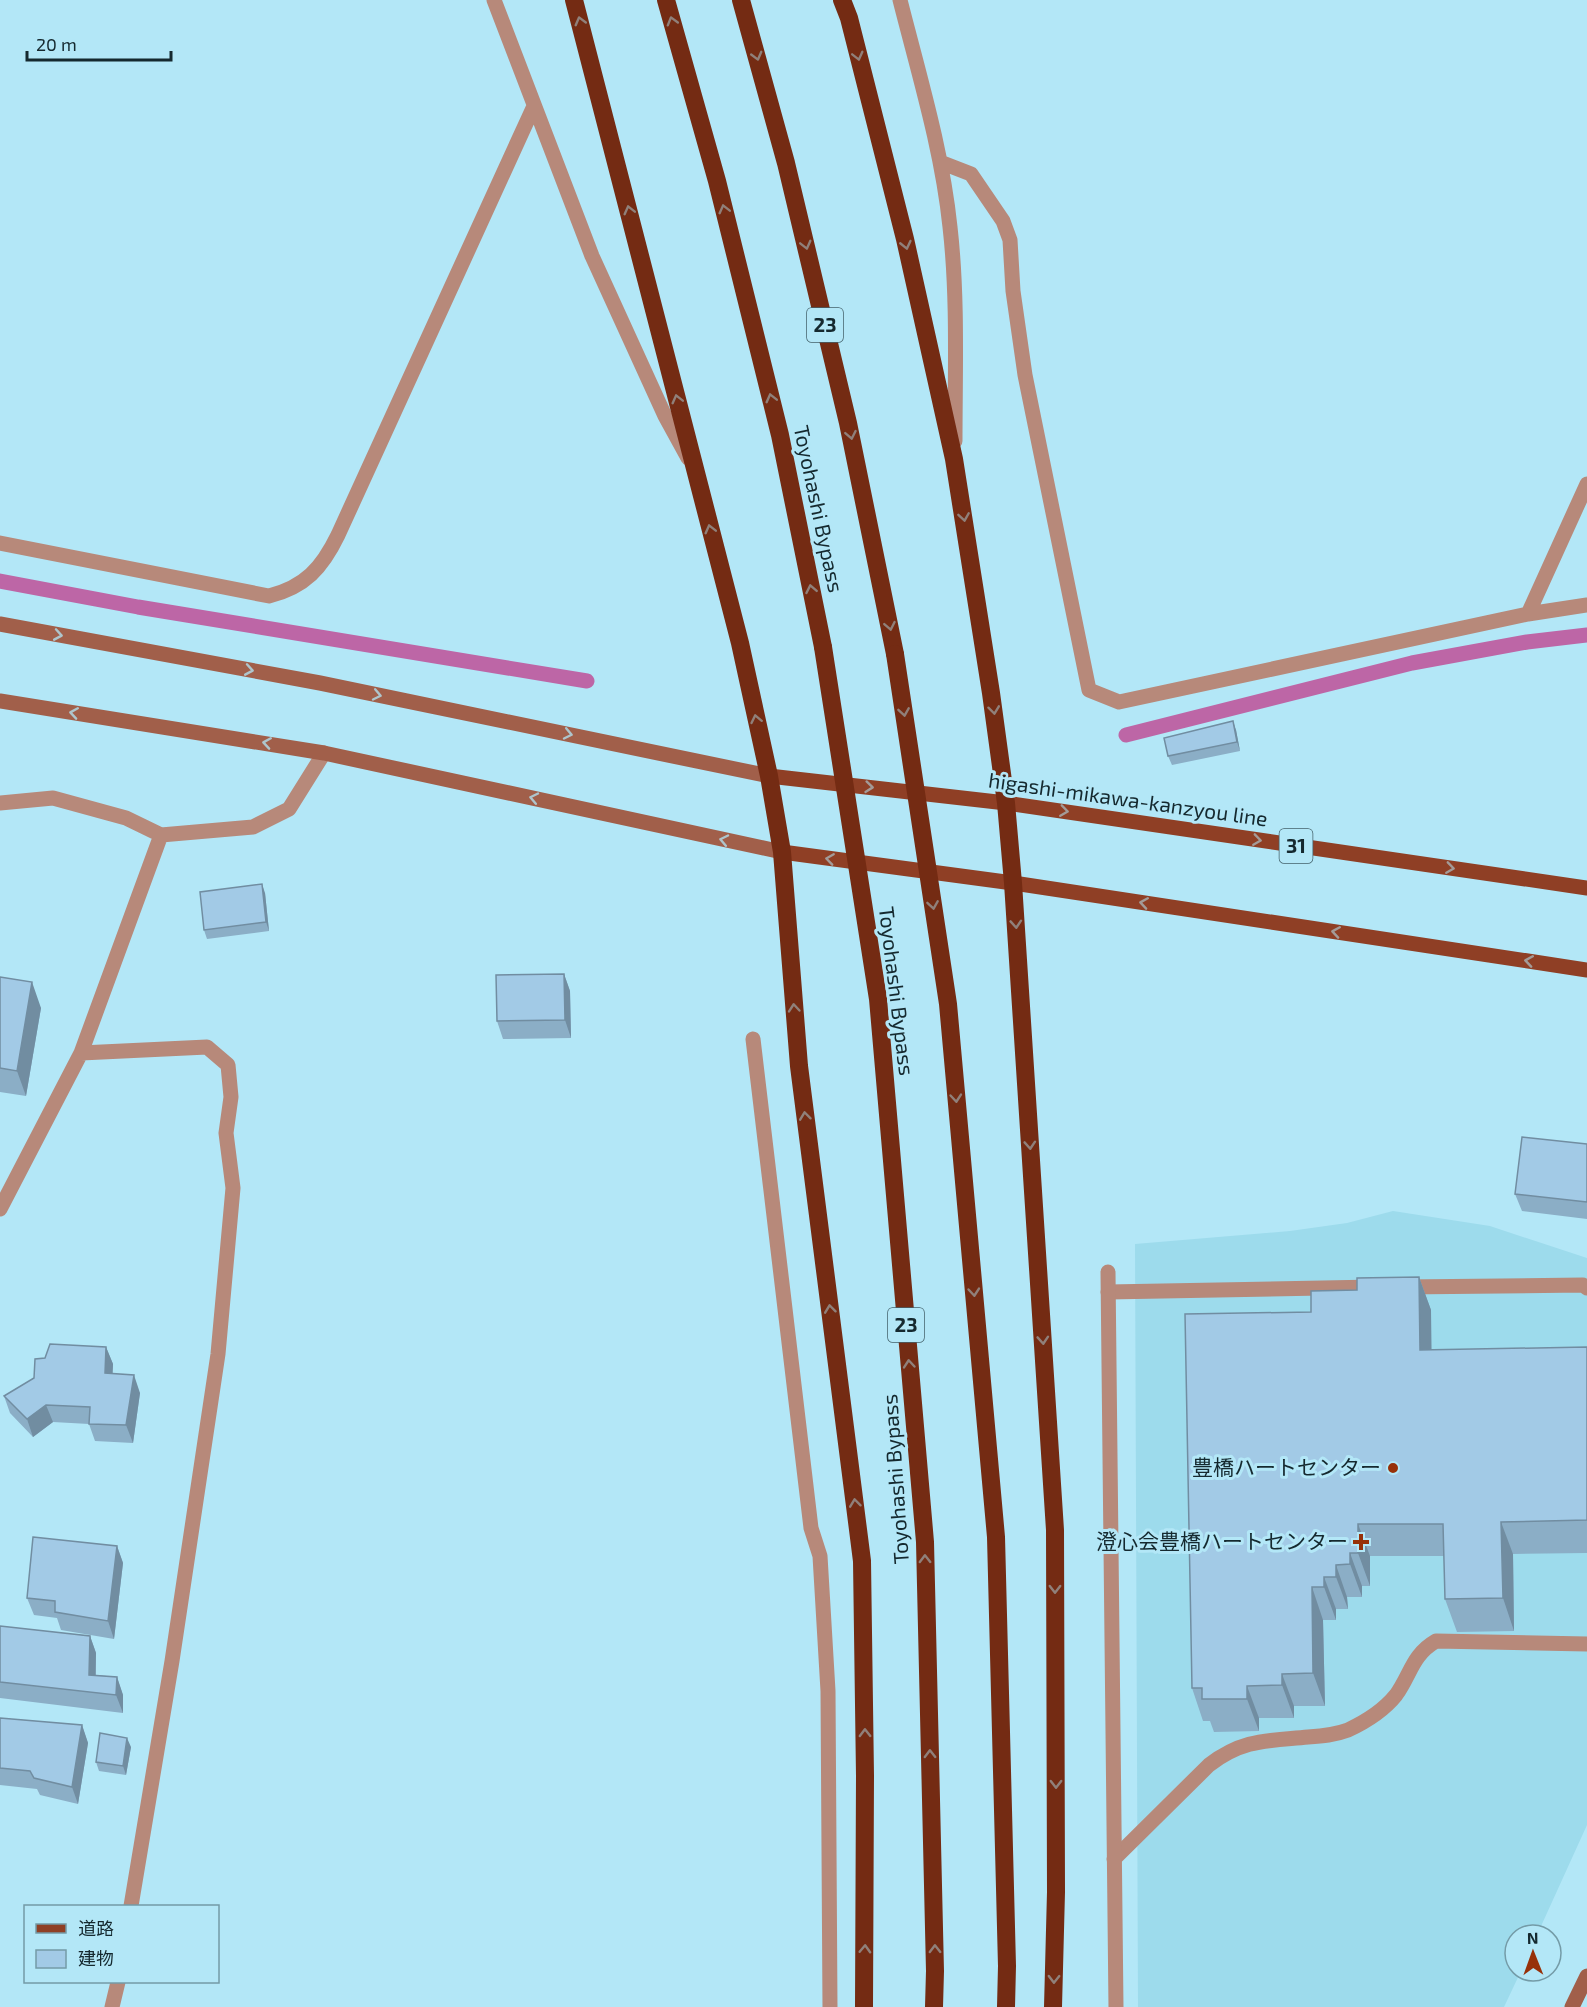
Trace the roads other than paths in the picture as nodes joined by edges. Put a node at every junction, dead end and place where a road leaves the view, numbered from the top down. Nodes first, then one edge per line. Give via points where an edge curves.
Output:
1 (494, 0) edge
2 (574, 0) edge
3 (666, 0) edge
4 (741, 0) edge
5 (842, 0) edge
6 (900, 0) edge
7 (534, 106) junction
8 (940, 162) junction
9 (954, 459) junction
10 (697, 476) junction
11 (1587, 484) edge
12 (0, 543) edge
13 (1587, 605) edge
14 (1528, 614) junction
15 (0, 624) edge
16 (0, 702) edge
17 (324, 753) junction
18 (769, 776) junction
19 (0, 803) edge
20 (1006, 803) junction
21 (161, 835) junction
22 (782, 852) junction
23 (1013, 883) junction
24 (1587, 888) edge
25 (1587, 970) edge
26 (753, 1039) dead end
27 (81, 1053) junction
28 (0, 1209) edge
29 (1108, 1272) dead end
30 (1587, 1288) edge
31 (1108, 1292) junction
32 (1587, 1644) edge
33 (1114, 1859) junction
34 (131, 1905) edge
35 (1587, 1976) edge
36 (118, 1983) edge
37 (112, 2007) edge
38 (830, 2007) edge
39 (864, 2007) edge
40 (934, 2007) edge
41 (1006, 2007) edge
42 (1053, 2007) edge
43 (1116, 2007) edge
44 (1572, 2007) edge

1 - 7 street
10 -> 2 highway
40 -> 3 highway, Toyohashi Bypass / 23, bridge via 925,1542 878,999 823,647 780,435 717,181
4 -> 41 highway, 23, bridge via 786,163 848,423 895,654 948,1004 996,1537
5 -> 9 highway via 905,239
6 - 8 street
7 - 10 street via 592,256 665,416
7 - 12 street via 338,536 327,559 311,574 290,591 269,596
8 - 9 street via 950,227 956,318
8 - 14 street via 971,174 1003,221 1010,240 1025,375 1089,690 1119,702
9 -> 20 highway
18 -> 10 highway
11 - 14 street
13 - 14 street
15 -> 18 street via 320,683
17 -> 16 street
17 - 21 street via 289,809 253,827
22 -> 17 street
18 -> 20 main road, higashi-mikawa-kanzyou line / 31
18 - 22 highway
19 - 21 street via 53,798 126,818
20 - 23 highway
20 -> 24 main road, higashi-mikawa-kanzyou line / 31
21 - 27 street
23 -> 22 main road
39 -> 22 highway via 866,1776 862,1561 799,1066
25 -> 23 main road
23 -> 42 highway via 1055,1530
26 - 38 street via 811,1528 820,1556 828,1691
27 - 28 street
27 - 34 street via 207,1047 228,1065 231,1097 226,1133 233,1188 218,1354
29 - 31 street
30 - 31 street via 1583,1285
31 - 33 street
32 - 33 street via 1436,1641 1424,1648 1396,1694 1376,1713 1333,1735 1254,1742 1224,1754
33 - 43 street
35 - 44 street
36 - 37 street

